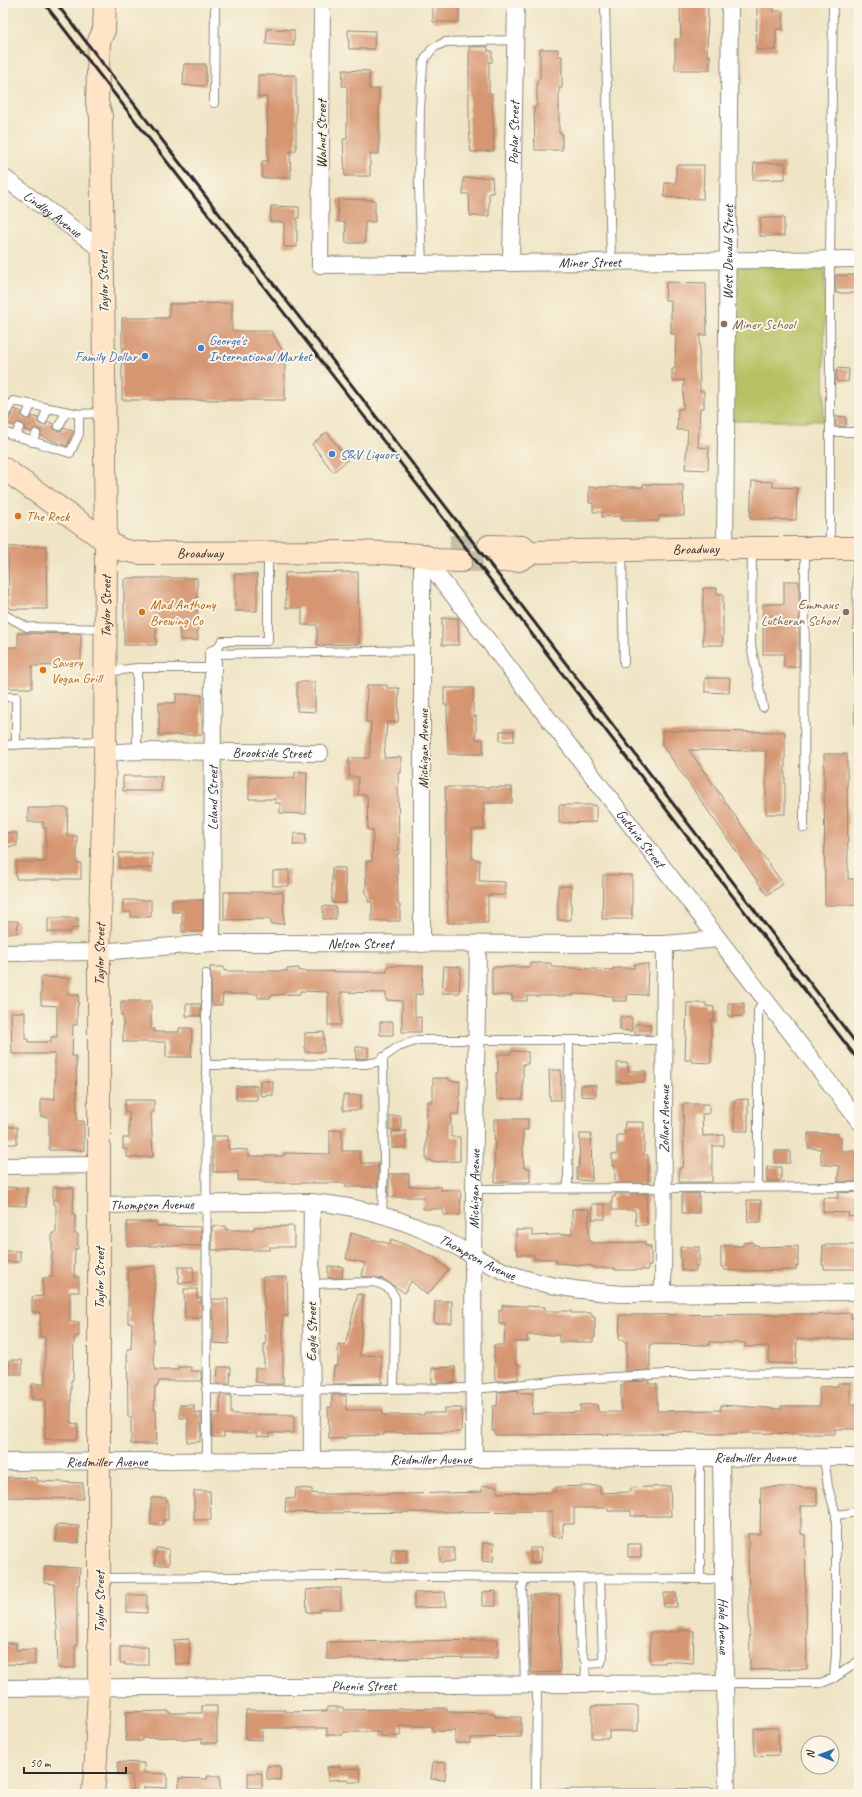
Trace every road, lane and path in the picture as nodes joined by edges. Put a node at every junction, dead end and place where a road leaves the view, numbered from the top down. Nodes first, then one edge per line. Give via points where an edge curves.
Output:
1 (105, 3) edge
2 (215, 3) edge
3 (322, 3) edge
4 (516, 3) edge
5 (605, 3) edge
6 (730, 3) edge
7 (833, 3) edge
8 (516, 40) junction
9 (214, 103) dead end
10 (3, 177) edge
11 (102, 250) junction
12 (830, 259) junction
13 (859, 259) edge
14 (728, 260) junction
15 (611, 262) junction
16 (511, 263) junction
17 (422, 264) junction
18 (320, 265) joint
19 (31, 405) junction
20 (48, 408) junction
21 (66, 412) junction
22 (104, 413) junction
23 (27, 414) dead end
24 (79, 414) junction
25 (3, 417) edge
26 (43, 420) dead end
27 (59, 426) dead end
28 (19, 428) dead end
29 (3, 432) edge
30 (830, 432) junction
31 (859, 432) edge
32 (15, 436) junction
33 (3, 468) edge
34 (106, 541) junction
35 (725, 548) junction
36 (752, 548) junction
37 (805, 548) junction
38 (830, 548) junction
39 (858, 548) edge
40 (622, 550) junction
41 (268, 552) junction
42 (456, 553) tunnel mouth
43 (494, 554) tunnel mouth
44 (422, 555) junction
45 (4, 618) edge
46 (106, 629) junction
47 (423, 650) junction
48 (213, 661) junction
49 (624, 663) dead end
50 (137, 668) junction
51 (105, 673) junction
52 (3, 697) edge
53 (763, 707) dead end
54 (859, 724) edge
55 (3, 745) edge
56 (16, 745) junction
57 (105, 747) junction
58 (137, 751) junction
59 (212, 752) junction
60 (320, 753) dead end
61 (804, 828) dead end
62 (718, 939) junction
63 (212, 942) junction
64 (422, 944) junction
65 (478, 944) junction
66 (665, 944) junction
67 (99, 952) junction
68 (3, 953) edge
69 (206, 974) dead end
70 (765, 1000) junction
71 (569, 1040) junction
72 (665, 1040) junction
73 (476, 1041) junction
74 (384, 1057) junction
75 (207, 1066) junction
76 (859, 1121) edge
77 (100, 1165) junction
78 (3, 1166) edge
79 (859, 1186) edge
80 (663, 1187) junction
81 (758, 1187) junction
82 (474, 1188) junction
83 (568, 1188) junction
84 (312, 1202) junction
85 (206, 1204) junction
86 (100, 1205) junction
87 (382, 1214) junction
88 (473, 1255) junction
89 (311, 1284) junction
90 (859, 1292) edge
91 (663, 1293) junction
92 (859, 1373) edge
93 (394, 1388) junction
94 (473, 1388) junction
95 (206, 1389) junction
96 (311, 1389) junction
97 (824, 1457) junction
98 (859, 1457) edge
99 (474, 1458) junction
100 (700, 1458) junction
101 (721, 1458) junction
102 (98, 1461) junction
103 (207, 1461) junction
104 (312, 1461) junction
105 (3, 1462) edge
106 (859, 1512) edge
107 (836, 1515) junction
108 (99, 1578) junction
109 (527, 1578) junction
110 (578, 1578) junction
111 (600, 1578) junction
112 (700, 1579) junction
113 (723, 1579) junction
114 (859, 1661) edge
115 (586, 1664) junction
116 (834, 1678) junction
117 (725, 1683) junction
118 (531, 1684) junction
119 (586, 1684) junction
120 (99, 1687) junction
121 (3, 1688) edge
122 (93, 1794) edge
123 (535, 1794) edge
124 (727, 1794) edge

1 - 11 main road, Taylor Street via 104,30 108,50 106,104 101,114
2 - 9 lane
3 - 18 street, Walnut Street
4 - 8 street, Poplar Street
5 - 15 lane
6 - 14 street, West Dewald Street
7 - 12 lane
8 - 16 street, Poplar Street
8 - 17 lane via 446,42 433,48 426,57 420,109 419,187
10 - 11 street, Lindley Avenue
11 - 22 main road, Taylor Street
12 - 13 street, Miner Street
12 - 14 street, Miner Street
12 - 30 lane
14 - 15 street, Miner Street
14 - 35 street, West Dewald Street
15 - 16 street, Miner Street
16 - 17 street, Miner Street
17 - 18 street, Miner Street
19 - 20 lane
19 - 23 lane
19 - 25 lane via 12,401
20 - 21 lane
20 - 26 lane
21 - 24 lane
21 - 27 lane
22 - 24 lane
22 - 34 main road, Taylor Street
24 - 32 lane via 79,434 70,453 34,438
28 - 32 lane
29 - 32 lane
30 - 31 lane
30 - 38 lane
33 - 34 main road, Broadway
34 - 41 main road, Broadway via 122,550 139,553
34 - 46 main road, Taylor Street
35 - 36 main road, Broadway
35 - 40 main road, Broadway
36 - 37 main road, Broadway
36 - 53 lane via 751,645
37 - 38 main road, Broadway
37 - 61 lane
38 - 39 main road, Broadway
39 - 54 lane
40 - 43 main road, Broadway via 534,552 524,547
40 - 49 lane
41 - 44 main road, Broadway
41 - 48 lane via 268,641 222,641
42 - 44 main road, Broadway via 438,547
44 - 47 street, Michigan Avenue
44 - 62 street, Guthrie Street
45 - 46 lane via 27,627
46 - 51 main road, Taylor Street
47 - 48 lane
47 - 64 street, Michigan Avenue
48 - 50 lane
48 - 59 street, Leland Street
50 - 51 lane
50 - 58 lane
51 - 57 main road, Taylor Street
52 - 56 lane via 16,698
55 - 56 lane
56 - 57 lane
57 - 58 street, Brookside Street
57 - 67 main road, Taylor Street
58 - 59 street, Brookside Street
59 - 60 street, Brookside Street
59 - 63 street, Leland Street
62 - 66 street, Nelson Street
62 - 70 street, Guthrie Street
63 - 64 street, Nelson Street
63 - 67 street, Nelson Street
64 - 65 street, Nelson Street
65 - 66 street, Nelson Street
65 - 73 street, Michigan Avenue
66 - 72 street, Zollars Avenue
67 - 68 street, Nelson Street
67 - 77 main road, Taylor Street
69 - 75 lane
70 - 76 street, Guthrie Street
70 - 81 lane via 758,1011
71 - 72 lane
71 - 73 lane
71 - 83 lane
72 - 80 street, Zollars Avenue
73 - 74 lane via 418,1040 398,1047
73 - 82 street, Michigan Avenue
74 - 75 lane via 377,1062 365,1064
74 - 87 lane
75 - 85 lane
77 - 78 street
77 - 86 main road, Taylor Street
79 - 81 lane
80 - 81 lane
80 - 83 lane
80 - 91 street, Zollars Avenue
82 - 83 lane
82 - 88 street, Michigan Avenue
84 - 85 street, Thompson Avenue
84 - 87 street, Thompson Avenue via 344,1205
84 - 89 street, Eagle Street
85 - 86 street, Thompson Avenue
85 - 95 lane
86 - 102 main road, Taylor Street
87 - 88 street, Thompson Avenue via 408,1222
88 - 91 street, Thompson Avenue via 512,1274 562,1288 622,1294
88 - 94 street, Michigan Avenue
89 - 93 lane via 374,1282 384,1285 392,1292 395,1298
89 - 96 street, Eagle Street
90 - 91 street, Thompson Avenue
92 - 94 lane via 668,1374
93 - 94 lane
93 - 96 lane
94 - 99 street, Michigan Avenue
95 - 96 lane
95 - 103 lane
96 - 104 street, Eagle Street
97 - 98 street, Riedmiller Avenue
97 - 101 street, Riedmiller Avenue
97 - 107 lane via 828,1487
99 - 100 street, Riedmiller Avenue
99 - 104 street, Riedmiller Avenue
100 - 101 street, Riedmiller Avenue
100 - 112 lane
101 - 113 street, Hale Avenue
102 - 103 street, Riedmiller Avenue
102 - 105 street, Riedmiller Avenue
102 - 108 main road, Taylor Street
103 - 104 street, Riedmiller Avenue
106 - 107 lane
107 - 116 lane
108 - 109 lane
108 - 120 main road, Taylor Street
109 - 110 lane
109 - 118 lane via 522,1586
110 - 111 lane
110 - 115 lane via 581,1650
111 - 112 lane
111 - 115 lane via 602,1657 601,1663
112 - 113 lane
113 - 117 street, Hale Avenue
114 - 116 lane
115 - 119 lane
116 - 117 lane via 821,1683
117 - 119 street, Phenie Street
117 - 124 street, Hale Avenue
118 - 119 street, Phenie Street
118 - 120 street, Phenie Street
118 - 123 lane
120 - 121 street, Phenie Street
120 - 122 main road, Taylor Street
123 - 124 lane

